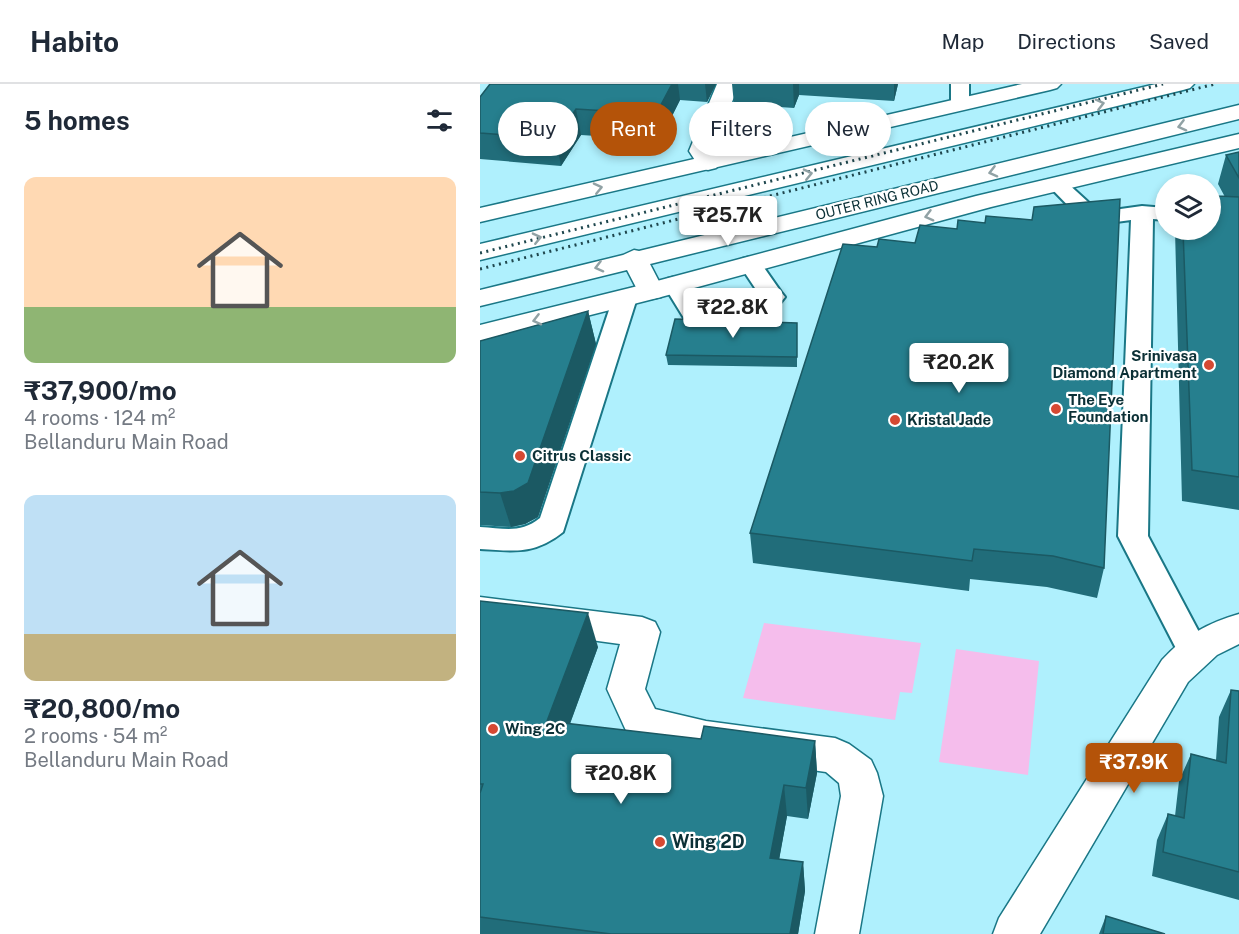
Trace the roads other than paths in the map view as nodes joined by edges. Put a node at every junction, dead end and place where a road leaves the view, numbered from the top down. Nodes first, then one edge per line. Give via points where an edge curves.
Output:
1 (728, 84) edge
2 (1050, 84) edge
3 (1183, 84) edge
4 (960, 94) edge
5 (1239, 112) edge
6 (1239, 141) edge
7 (708, 164) junction
8 (1058, 185) junction
9 (1154, 213) edge
10 (480, 215) edge
11 (480, 252) edge
12 (634, 258) junction
13 (750, 264) junction
14 (650, 291) junction
15 (480, 298) edge
16 (487, 332) edge
17 (480, 358) edge
18 (480, 538) edge
19 (480, 611) edge
20 (1239, 629) edge
21 (1193, 651) junction
22 (837, 934) edge
23 (1015, 934) edge

1 - 7 main road via 701,151
2 - 4 main road
11 -> 3 main road
4 - 7 main road
5 -> 12 main road, OUTER RING ROAD
6 - 8 main road
10 -> 7 main road
8 - 9 lane via 1094,219
8 -> 13 main road
9 - 21 lane via 1133,536
12 - 14 main road
12 -> 15 main road, OUTER RING ROAD
13 - 14 main road
13 - 14 lane via 773,297 695,318
14 -> 16 main road
14 - 18 lane via 604,333 553,525 538,536 521,540
16 - 17 lane
19 - 22 main road via 642,632 626,689 642,723 706,738 835,756 856,773 862,796
20 - 21 main road via 1224,632
21 - 23 main road via 1175,671

